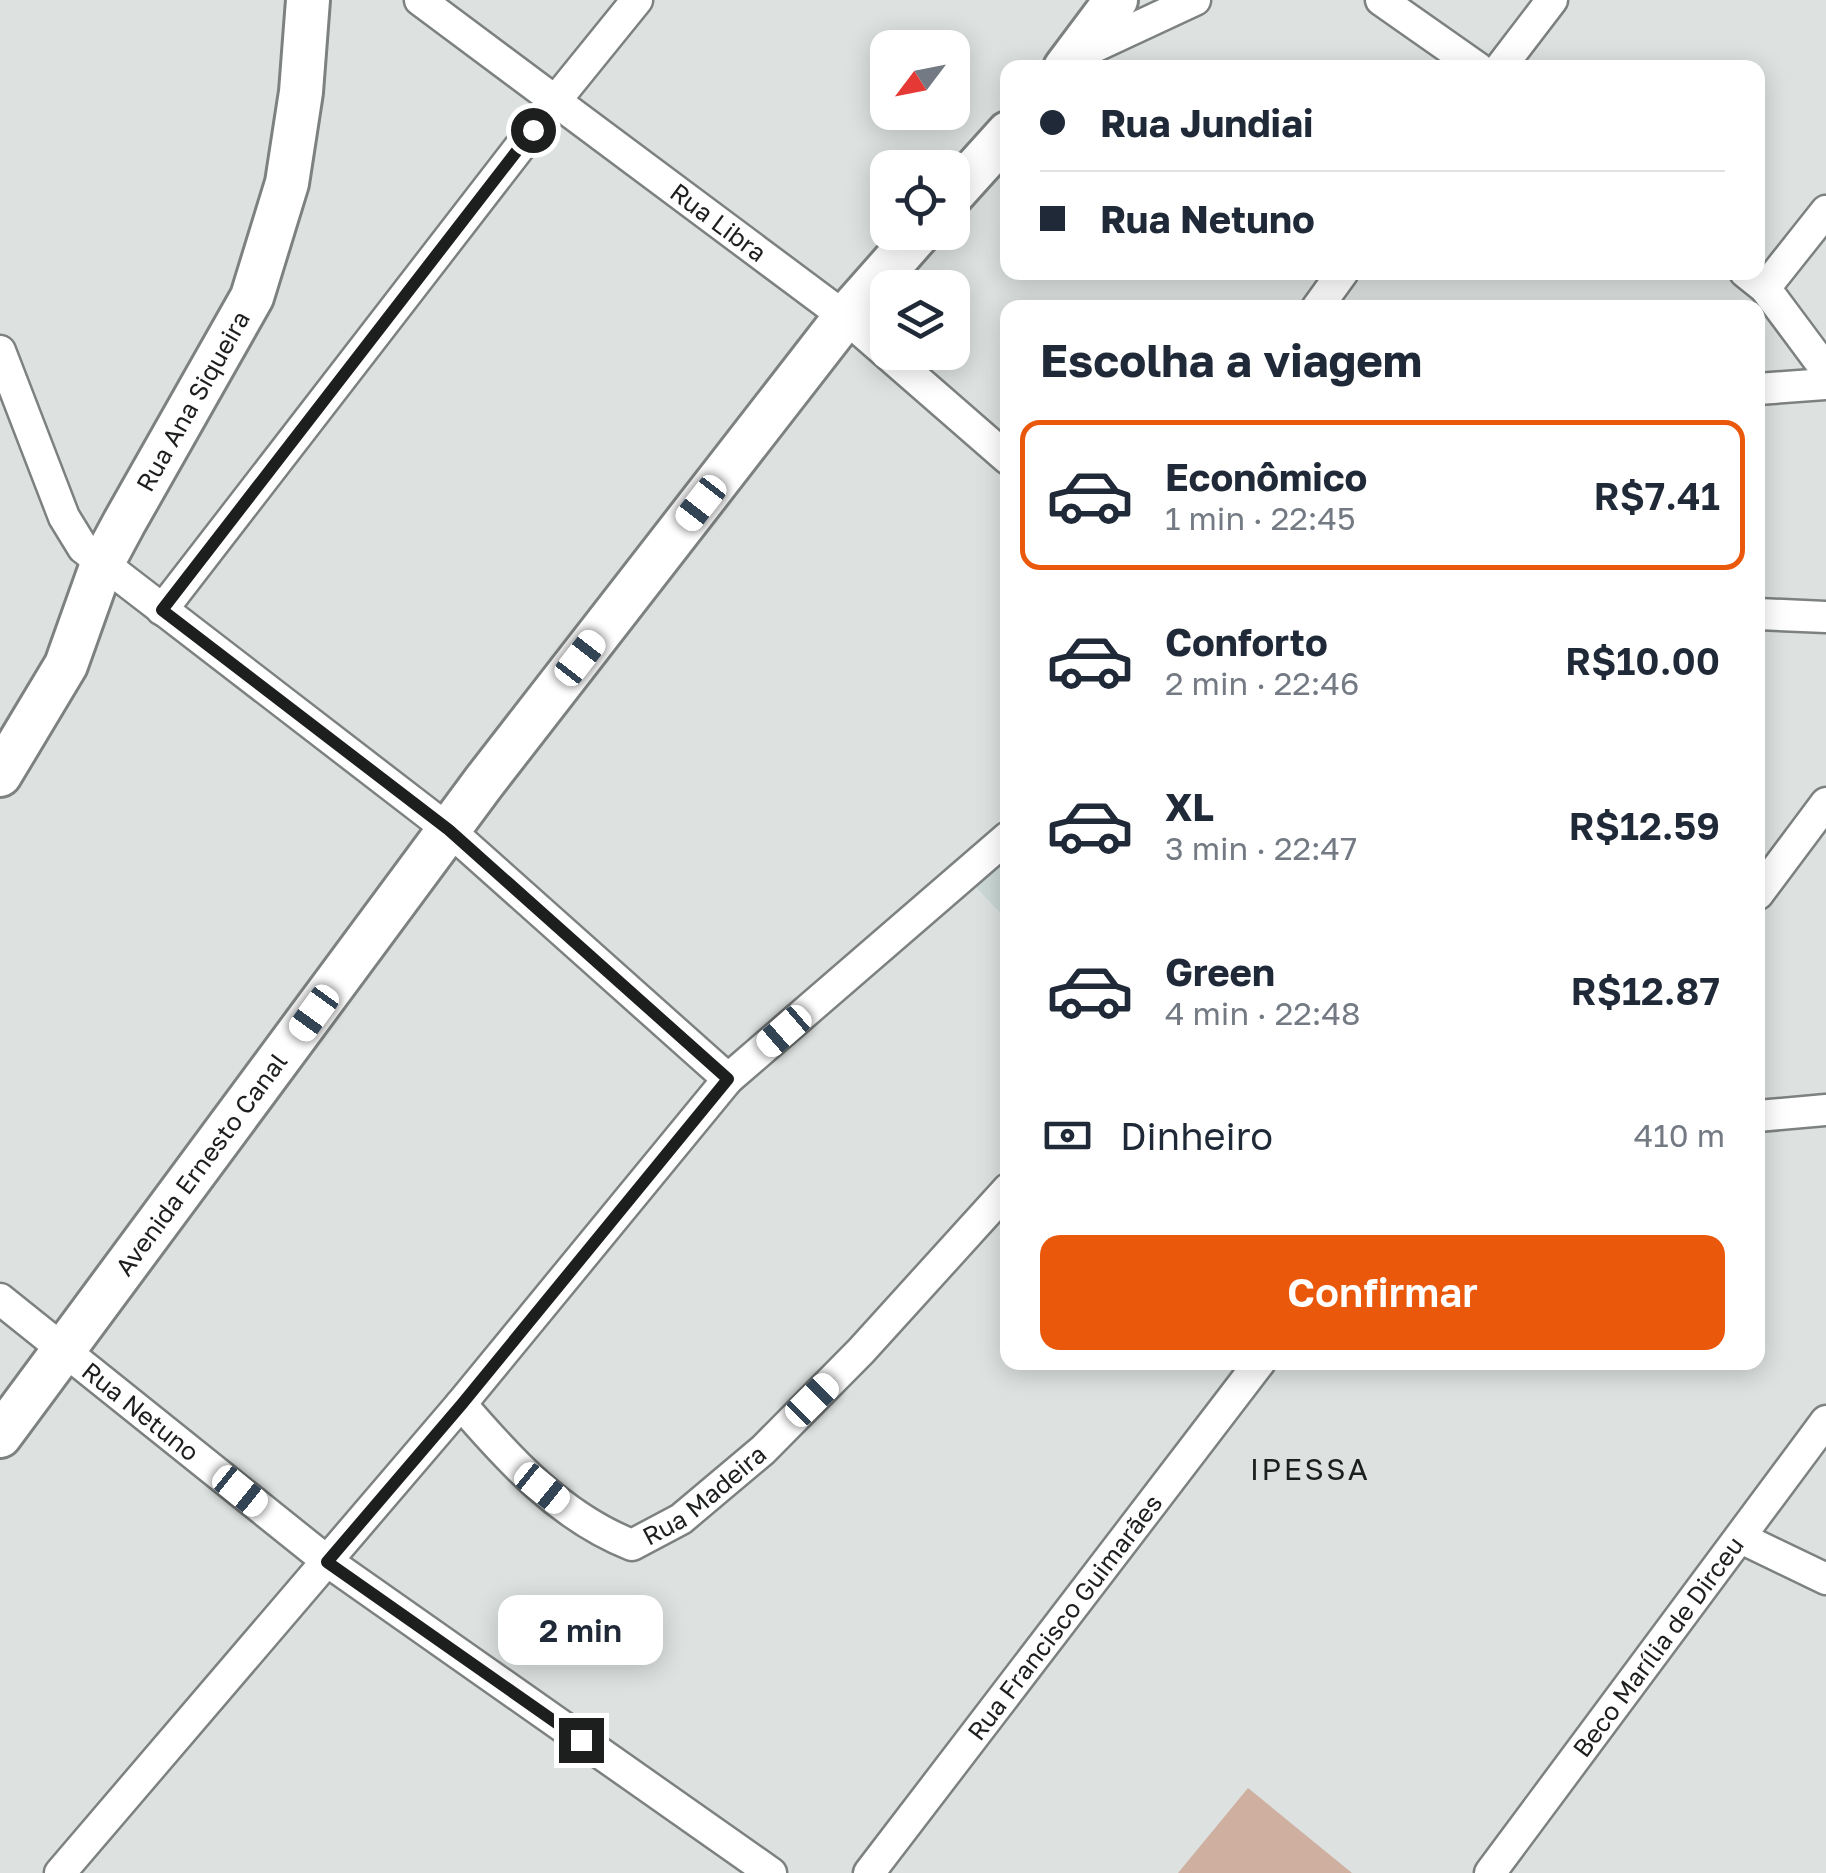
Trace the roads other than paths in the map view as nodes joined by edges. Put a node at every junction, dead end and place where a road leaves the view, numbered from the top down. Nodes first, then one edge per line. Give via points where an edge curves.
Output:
1 (308, 0) edge
2 (420, 0) edge
3 (637, 0) edge
4 (1116, 0) edge
5 (1195, 0) edge
6 (1381, 0) edge
7 (1552, 0) edge
8 (1071, 60) edge
9 (1074, 60) edge
10 (1467, 60) edge
11 (1506, 60) edge
12 (556, 100) junction
13 (1000, 141) edge
14 (970, 175) edge
15 (1826, 211) edge
16 (905, 250) edge
17 (1765, 270) edge
18 (1755, 280) edge
19 (846, 318) junction
20 (0, 351) edge
21 (1826, 370) edge
22 (1826, 384) edge
23 (1765, 388) edge
24 (1000, 452) edge
25 (102, 564) junction
26 (162, 610) junction
27 (1765, 614) edge
28 (1826, 616) edge
29 (0, 774) edge
30 (1826, 803) edge
31 (449, 830) junction
32 (1000, 844) edge
33 (1765, 885) edge
34 (728, 1079) junction
35 (1826, 1110) edge
36 (1765, 1115) edge
37 (1000, 1198) edge
38 (0, 1299) edge
39 (67, 1350) junction
40 (1254, 1370) edge
41 (462, 1404) junction
42 (1826, 1421) edge
43 (0, 1436) edge
44 (1740, 1538) junction
45 (327, 1562) junction
46 (1826, 1579) edge
47 (60, 1873) edge
48 (771, 1873) edge
49 (870, 1873) edge
50 (1490, 1873) edge

1 - 25 street, Rua Ana Siqueira via 288,183 252,298
2 - 12 street, Rua Libra
3 - 12 street
4 - 8 street
5 - 9 street
6 - 10 street
7 - 11 street
12 - 19 street, Rua Libra
12 - 26 street
13 - 14 street
15 - 17 street
16 - 19 street, Avenida Ernesto Canal
18 - 21 street
19 - 24 street, Rua Libra
19 - 31 street, Avenida Ernesto Canal
20 - 25 street via 64,517
22 - 23 street
25 - 26 street
25 - 29 street, Rua Ana Siqueira via 66,665
26 - 31 street
27 - 28 street
30 - 33 street
31 - 34 street
31 - 39 street, Avenida Ernesto Canal
32 - 34 street
34 - 41 street
35 - 36 street
37 - 41 street, Rua Madeira via 752,1460 680,1519 632,1545 599,1532 542,1488
38 - 39 street, Rua Netuno
39 - 43 street, Avenida Ernesto Canal
39 - 45 street, Rua Netuno
40 - 49 street, Rua Francisco Guimarães
41 - 45 street
42 - 44 street, Beco Marília de Dirceu
44 - 46 street
44 - 50 street, Beco Marília de Dirceu
45 - 47 street
45 - 48 street, Rua Netuno

